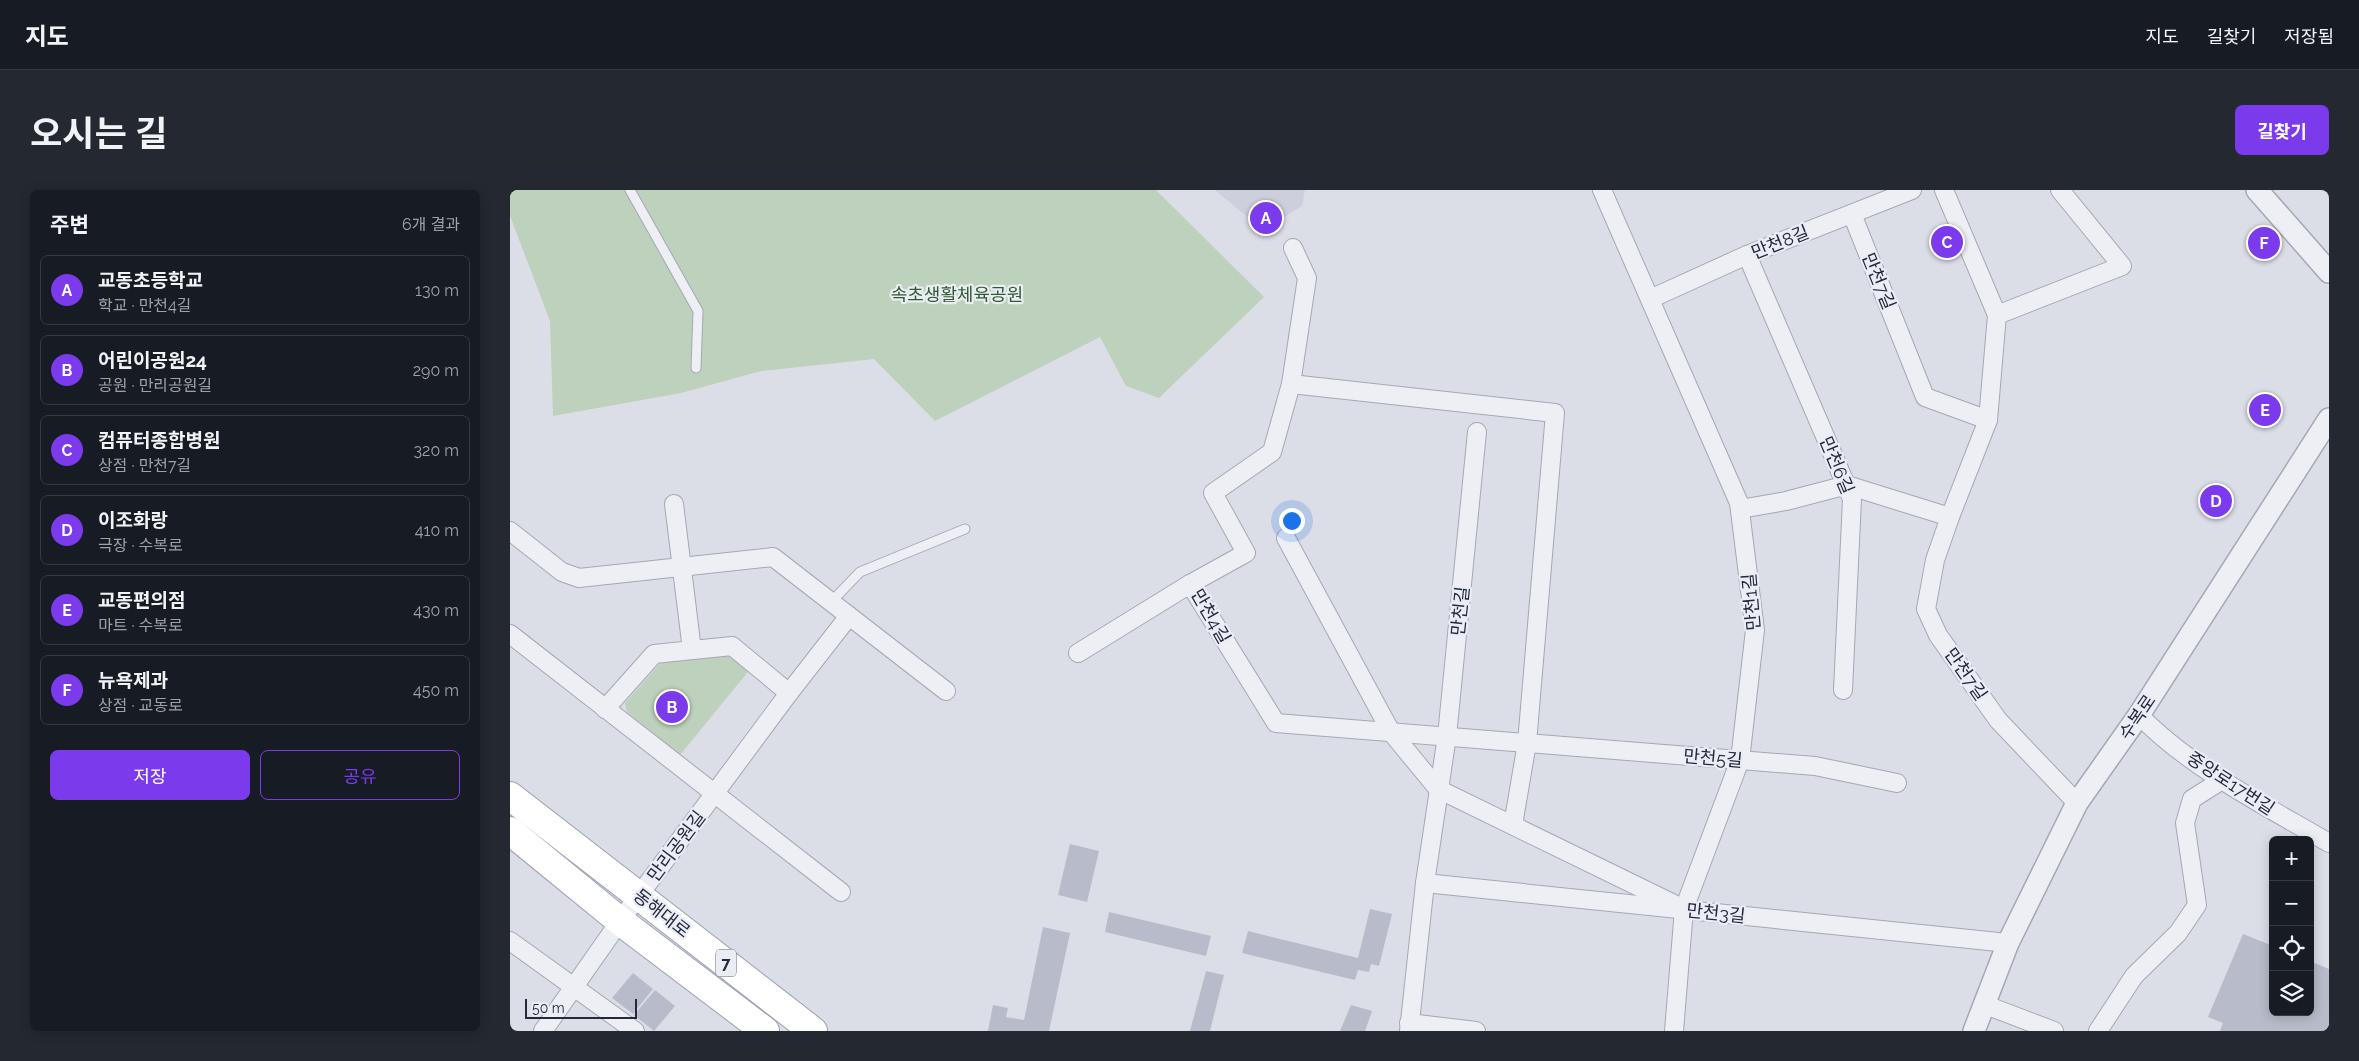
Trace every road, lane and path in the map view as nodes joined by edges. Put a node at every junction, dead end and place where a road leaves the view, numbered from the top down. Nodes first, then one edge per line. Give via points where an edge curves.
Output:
1 (630, 190) edge
2 (1602, 190) edge
3 (1912, 190) edge
4 (1944, 190) edge
5 (2060, 190) edge
6 (2258, 190) edge
7 (1852, 214) junction
8 (1293, 248) dead end
9 (1747, 255) junction
10 (2329, 272) edge
11 (1650, 299) junction
12 (1998, 315) junction
13 (696, 368) dead end
14 (1291, 384) junction
15 (2329, 419) edge
16 (1988, 420) junction
17 (1477, 432) dead end
18 (1846, 485) junction
19 (674, 504) dead end
20 (1740, 508) junction
21 (1950, 518) junction
22 (964, 529) dead end
23 (510, 531) edge
24 (1286, 538) dead end
25 (682, 567) junction
26 (1190, 584) junction
27 (831, 602) junction
28 (849, 616) junction
29 (510, 634) edge
30 (692, 650) junction
31 (1078, 653) dead end
32 (1843, 690) dead end
33 (946, 691) dead end
34 (789, 693) junction
35 (605, 709) junction
36 (2139, 715) junction
37 (1391, 732) junction
38 (1447, 736) junction
39 (1527, 743) junction
40 (1740, 760) junction
41 (2222, 780) junction
42 (1897, 783) dead end
43 (1438, 789) junction
44 (715, 794) junction
45 (510, 796) edge
46 (2077, 803) junction
47 (1512, 825) junction
48 (510, 831) edge
49 (2329, 843) edge
50 (1424, 883) junction
51 (841, 892) dead end
52 (639, 896) junction
53 (1684, 909) junction
54 (620, 921) junction
55 (510, 941) edge
56 (2008, 943) junction
57 (572, 986) junction
58 (1983, 1004) junction
59 (1409, 1027) edge
60 (542, 1031) edge
61 (635, 1031) edge
62 (765, 1031) edge
63 (813, 1031) edge
64 (1476, 1031) edge
65 (1674, 1031) edge
66 (1974, 1031) edge
67 (2054, 1031) edge
68 (2098, 1031) edge

1 - 13 lane via 698,311
2 - 11 street, 만천1길
3 - 7 street, 만천8길
4 - 12 street, 만천7길
5 - 12 street via 2122,266
6 - 10 street
7 - 9 street, 만천8길
7 - 16 street, 만천7길 via 1925,397
8 - 14 street, 만천4길 via 1307,278
9 - 11 street, 만천8길
9 - 18 street, 만천6길
11 - 20 street, 만천1길
12 - 16 street, 만천7길
14 - 26 street, 만천4길 via 1272,452 1213,493 1246,553
14 - 39 street via 1555,413
15 - 36 street, 수복로
16 - 21 street, 만천7길
17 - 38 street, 만천길
18 - 20 street
18 - 21 street
18 - 32 street, 만천6길 via 1852,499
19 - 25 street
20 - 40 street, 만천1길 via 1755,630
21 - 46 street, 만천7길 via 1935,560 1926,609 1938,635 1998,720
22 - 27 lane via 860,572
23 - 25 street via 562,572 579,578
24 - 37 street
25 - 27 street via 772,556
25 - 30 street
26 - 31 street
26 - 37 street, 만천4길 via 1276,722
27 - 28 street
28 - 33 street
28 - 34 street, 만리공원길
29 - 35 street, 만리공원길
30 - 34 street via 732,646
30 - 35 street via 654,654
34 - 44 street, 만리공원길
35 - 44 street, 만리공원길
36 - 41 street, 중앙로17번길
36 - 46 street, 수복로
37 - 38 street, 만천5길
37 - 43 street
38 - 39 street, 만천5길
38 - 43 street, 만천길
39 - 40 street, 만천5길
39 - 47 street
40 - 42 street, 만천5길 via 1815,766
40 - 53 street, 만천1길
41 - 49 street, 중앙로17번길
41 - 68 street via 2192,799 2185,823 2197,905 2178,933 2134,976
43 - 47 street
43 - 50 street, 만천길
44 - 51 street
44 - 52 street, 만리공원길
45 - 52 main road, 동해대로 / 7
46 - 56 street, 수복로
47 - 53 street
48 - 54 main road, 동해대로 / 7
50 - 53 street, 만천3길
50 - 59 street, 만천길
52 - 54 street, 만리공원길
52 - 63 main road, 동해대로 / 7
53 - 56 street, 만천3길
53 - 65 street, 만천1길
54 - 57 street, 만리공원길
54 - 62 main road, 동해대로 / 7
55 - 57 street
56 - 58 street, 수복로
57 - 60 street, 만리공원길
57 - 61 street
58 - 66 street, 수복로
58 - 67 street
59 - 64 street

